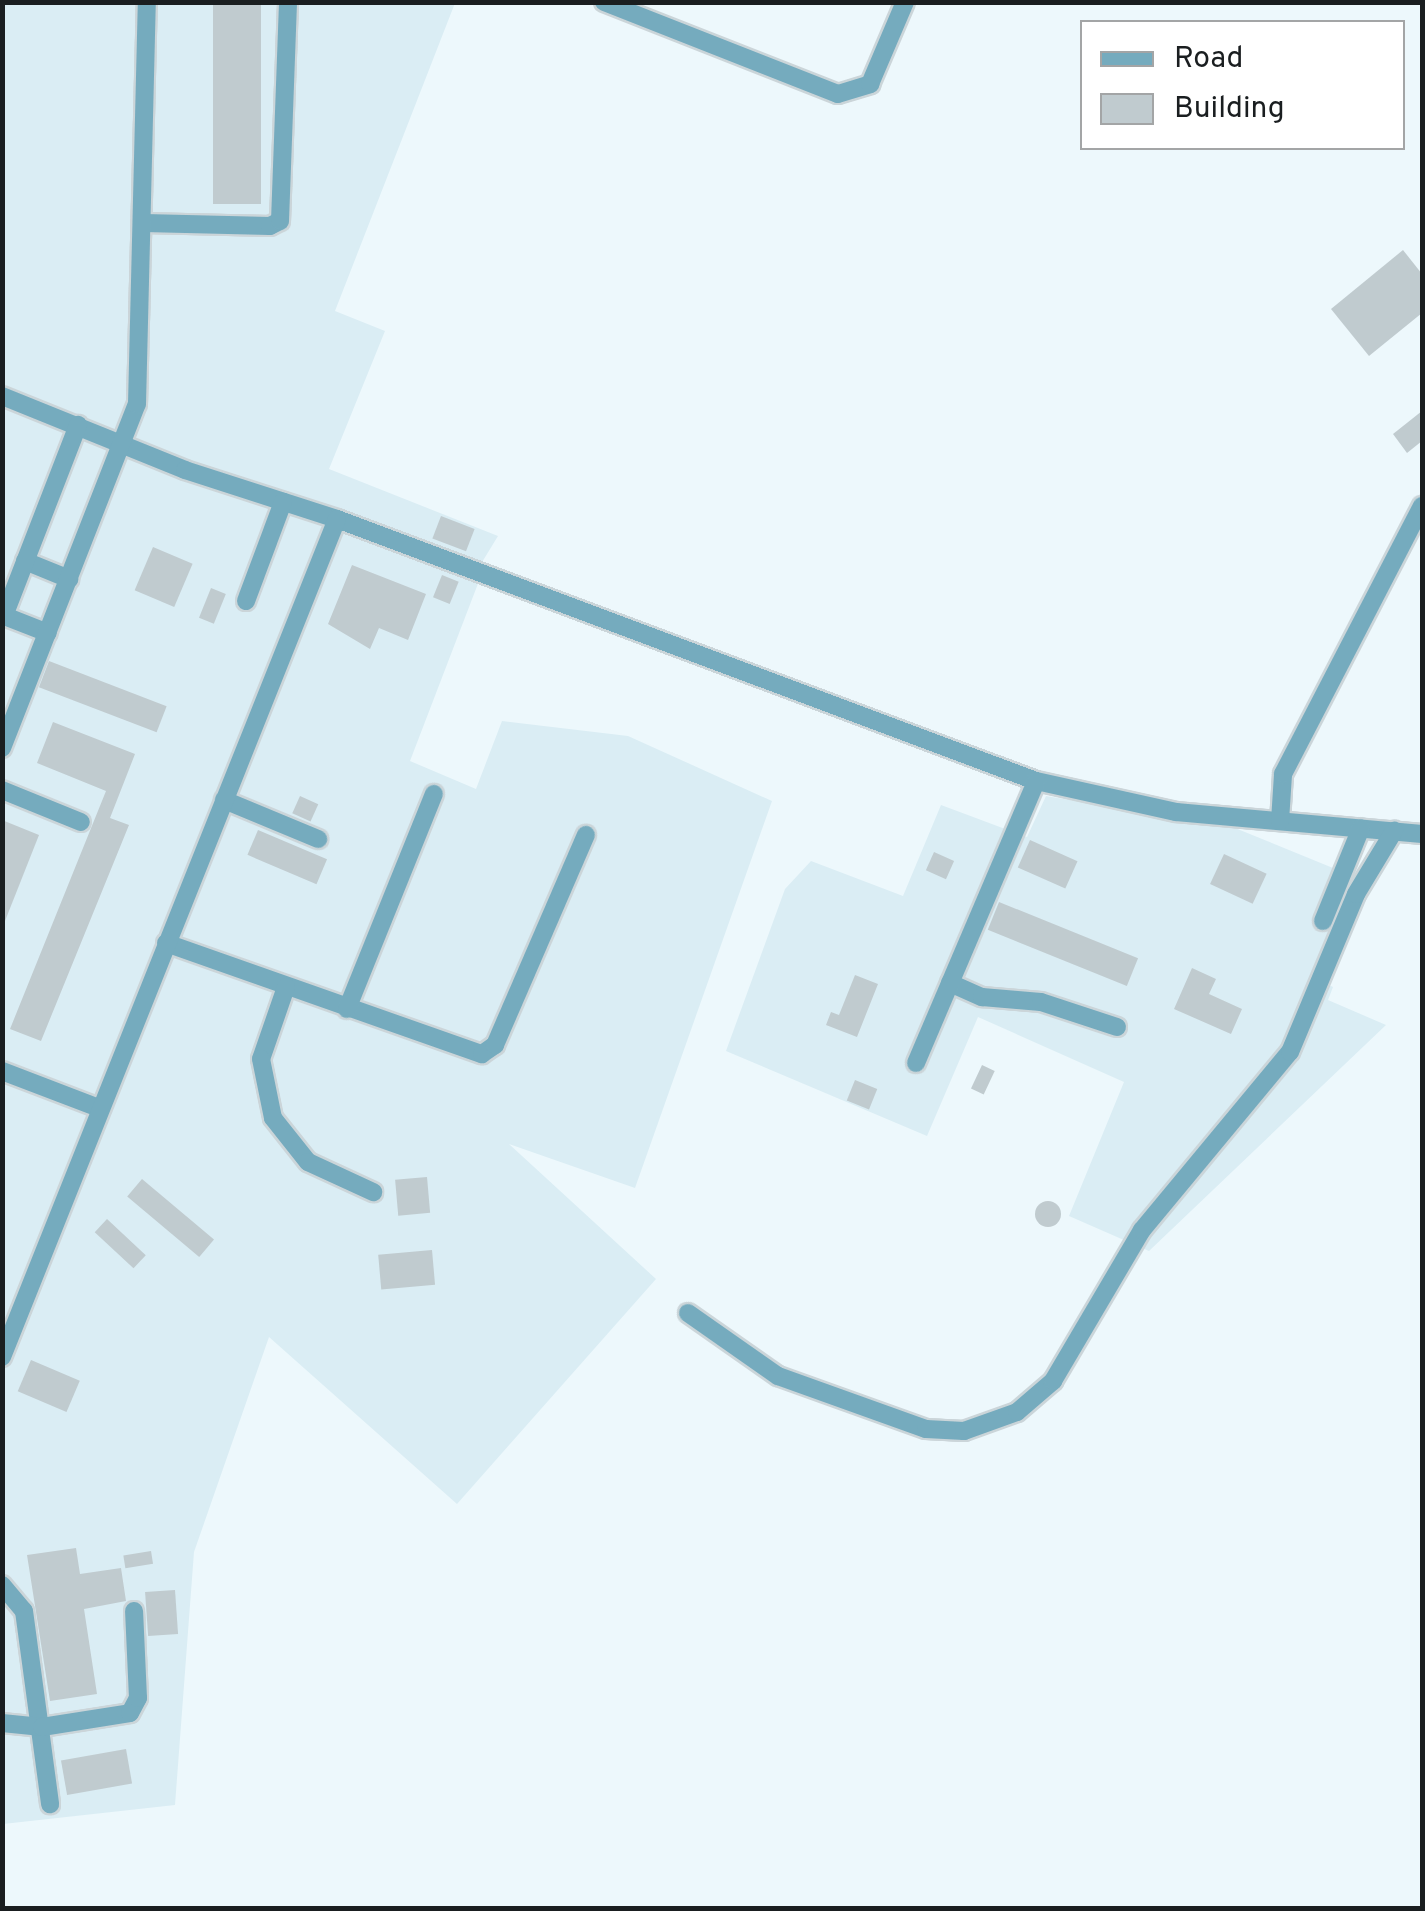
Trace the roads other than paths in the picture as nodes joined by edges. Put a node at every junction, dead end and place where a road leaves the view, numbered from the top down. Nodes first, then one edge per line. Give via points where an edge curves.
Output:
1 (147, 2) edge
2 (288, 2) edge
3 (604, 2) edge
4 (906, 2) edge
5 (144, 223) junction
6 (2, 396) edge
7 (78, 425) junction
8 (123, 442) junction
9 (283, 502) junction
10 (1422, 506) edge
11 (337, 519) junction
12 (25, 561) junction
13 (69, 579) junction
14 (246, 601) dead end
15 (3, 615) edge
16 (48, 633) junction
17 (2, 748) edge
18 (1036, 781) junction
19 (2, 790) edge
20 (434, 794) dead end
21 (224, 800) junction
22 (1280, 821) junction
23 (81, 822) dead end
24 (1361, 828) junction
25 (1394, 831) junction
26 (1422, 834) edge
27 (586, 836) dead end
28 (318, 838) dead end
29 (1323, 920) dead end
30 (166, 944) junction
31 (950, 983) junction
32 (286, 987) junction
33 (347, 1009) junction
34 (1116, 1028) dead end
35 (916, 1062) dead end
36 (2, 1071) edge
37 (99, 1108) junction
38 (373, 1192) dead end
39 (688, 1312) dead end
40 (2, 1356) edge
41 (2, 1586) edge
42 (134, 1611) dead end
43 (2, 1723) edge
44 (42, 1727) junction
45 (50, 1804) dead end

1 - 5 street
2 - 5 street via 280,220 270,226
3 - 4 street via 849,94 876,76
5 - 8 street via 140,386
6 - 7 street
7 - 8 street
7 - 12 street
8 - 9 street
8 - 13 street
9 - 11 street
9 - 14 street
10 - 22 street via 1283,774
11 - 18 street
11 - 21 street
12 - 13 street
12 - 15 street
13 - 16 street
15 - 16 street
16 - 17 street
18 - 22 street via 1176,812
18 - 31 street
19 - 23 street
20 - 33 street
21 - 28 street
21 - 30 street
22 - 24 street
24 - 25 street
24 - 29 street
25 - 26 street
25 - 39 street via 1356,894 1290,1052 1142,1230 1053,1381 1018,1412 964,1431 926,1430 778,1376
27 - 33 street via 490,1051 474,1055
30 - 32 street
30 - 37 street
31 - 34 street via 982,997 1041,1002
31 - 35 street
32 - 33 street
32 - 38 street via 261,1059 272,1118 308,1162
36 - 37 street
37 - 40 street
41 - 44 street via 24,1612
42 - 44 street via 135,1707 122,1716
43 - 44 street
44 - 45 street

